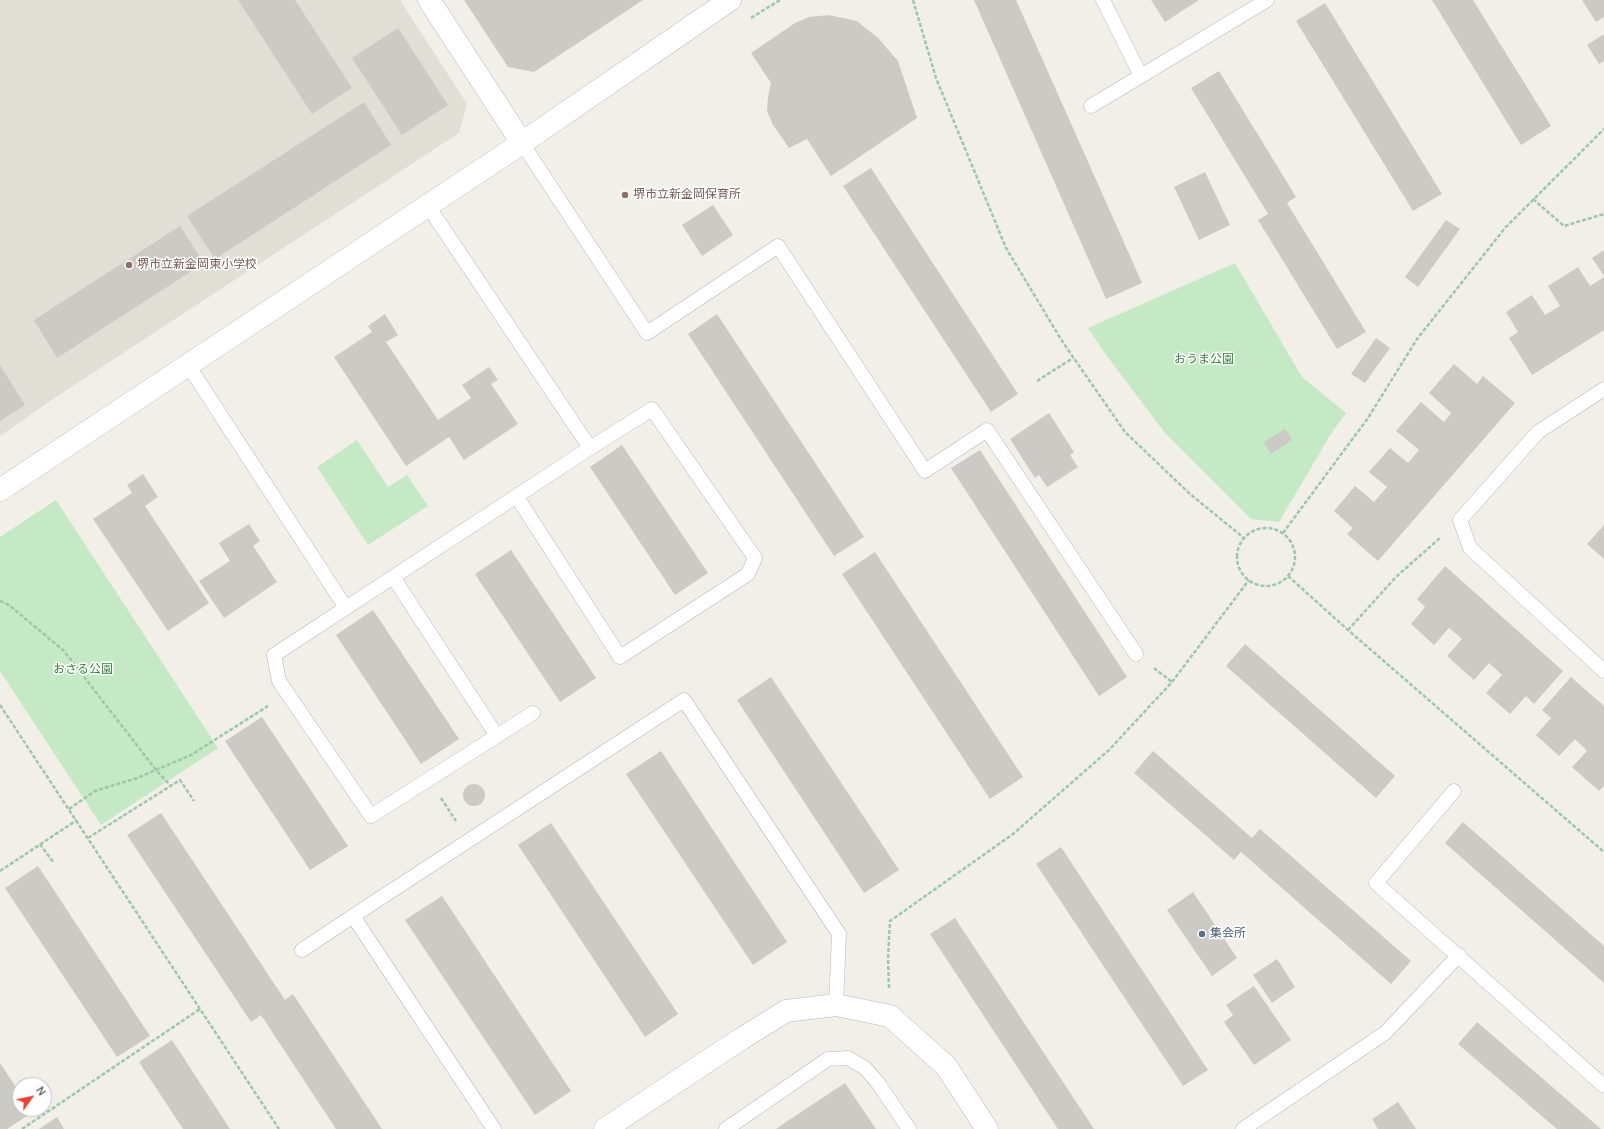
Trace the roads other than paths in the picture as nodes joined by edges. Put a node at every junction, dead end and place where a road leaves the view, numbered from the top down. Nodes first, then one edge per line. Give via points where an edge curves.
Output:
1 (429, 0) edge
2 (730, 0) edge
3 (1103, 0) edge
4 (1267, 0) edge
5 (1141, 76) junction
6 (1091, 106) dead end
7 (522, 143) junction
8 (428, 206) junction
9 (188, 364) junction
10 (1604, 389) edge
11 (590, 448) junction
12 (0, 490) edge
13 (517, 497) junction
14 (393, 577) junction
15 (346, 608) junction
16 (1136, 654) dead end
17 (1604, 671) edge
18 (532, 714) dead end
19 (497, 736) junction
20 (1454, 791) dead end
21 (353, 916) junction
22 (302, 950) dead end
23 (1459, 955) junction
24 (836, 1005) junction
25 (1604, 1086) edge
26 (494, 1129) edge
27 (605, 1129) edge
28 (726, 1129) edge
29 (909, 1129) edge
30 (987, 1129) edge
31 (1242, 1129) edge

1 - 7 street
2 - 7 street
3 - 5 lane
4 - 5 lane
5 - 6 lane
7 - 8 street
7 - 16 lane via 647,333 778,246 925,471 987,430
8 - 9 street
8 - 11 lane
9 - 12 street
9 - 15 lane
10 - 17 lane via 1538,432 1460,520 1470,548
11 - 13 lane
11 - 13 lane via 652,409 755,558 748,574 620,657
13 - 14 lane
14 - 15 lane
14 - 19 lane
15 - 19 lane via 274,655 279,681 371,816
18 - 19 lane
20 - 23 lane via 1376,883
21 - 22 lane
21 - 24 lane via 684,700 839,934
21 - 26 lane
23 - 25 lane
23 - 31 lane via 1385,1033
24 - 27 street via 786,1011
24 - 30 street via 890,1016 946,1066
28 - 29 lane via 828,1059 848,1058 866,1068

